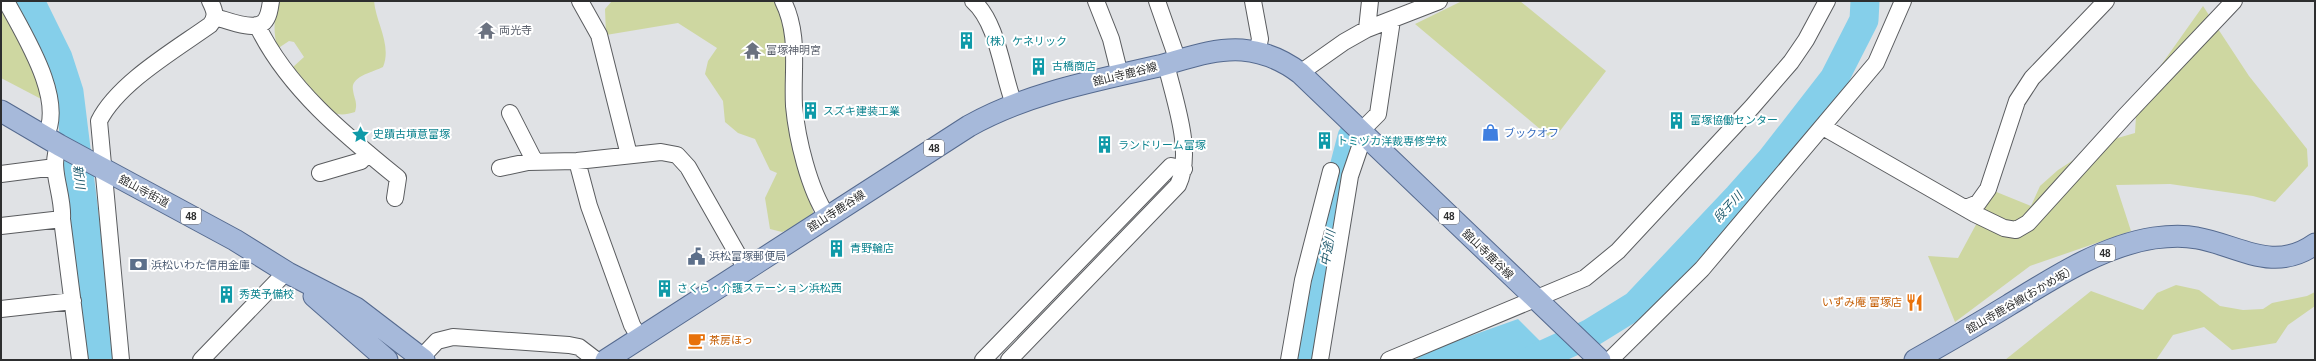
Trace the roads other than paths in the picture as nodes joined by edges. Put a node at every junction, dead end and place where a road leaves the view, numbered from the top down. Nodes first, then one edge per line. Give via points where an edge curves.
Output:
1 (6, 1) edge
2 (210, 1) edge
3 (271, 1) edge
4 (580, 1) edge
5 (783, 1) edge
6 (973, 1) edge
7 (1096, 1) edge
8 (1157, 1) edge
9 (1253, 1) edge
10 (1370, 1) edge
11 (1439, 1) edge
12 (1827, 1) edge
13 (1903, 1) edge
14 (2106, 1) edge
15 (2234, 1) edge
16 (215, 17) junction
17 (1392, 20) junction
18 (257, 25) junction
19 (1367, 29) junction
20 (1257, 52) junction
21 (1172, 62) junction
22 (1300, 73) junction
23 (1120, 75) junction
24 (1014, 104) junction
25 (1, 111) edge
26 (510, 113) dead end
27 (1823, 126) junction
28 (1359, 130) junction
29 (55, 143) junction
30 (368, 153) junction
31 (629, 156) junction
32 (577, 161) junction
33 (534, 162) junction
34 (99, 166) junction
35 (54, 167) junction
36 (500, 168) dead end
37 (1184, 169) junction
38 (1331, 171) dead end
39 (320, 173) dead end
40 (1, 174) edge
41 (395, 198) dead end
42 (1966, 208) junction
43 (828, 216) junction
44 (62, 219) junction
45 (1, 226) edge
46 (2315, 244) edge
47 (746, 268) junction
48 (286, 272) junction
49 (1534, 297) junction
50 (73, 301) junction
51 (1, 309) edge
52 (640, 337) junction
53 (422, 359) edge
54 (1598, 359) edge
55 (80, 360) edge
56 (121, 360) edge
57 (201, 360) edge
58 (387, 360) edge
59 (596, 360) edge
60 (606, 360) edge
61 (984, 360) edge
62 (1009, 360) edge
63 (1289, 360) edge
64 (1320, 360) edge
65 (1389, 360) edge
66 (1915, 360) edge

1 - 29 street via 30,46 49,97 52,118 50,128
2 - 16 street
3 - 18 street via 267,16
4 - 31 street via 599,35
5 - 43 street via 792,22 794,36 794,105 798,131 821,207
6 - 24 street via 991,29
7 - 23 street
8 - 21 street
9 - 20 street via 1260,39
10 - 19 street
11 - 17 street
12 - 49 street via 1791,62 1618,251 1585,278
13 - 27 street via 1876,63
14 - 42 street via 2025,88 2017,101 1988,189 1978,203
15 - 42 street via 2028,223 2016,230 2004,228
16 - 18 street
16 - 34 street via 210,25 144,72 101,117 98,126
17 - 19 street
17 - 28 street via 1378,114
18 - 30 street via 267,44 309,98
19 - 22 street
20 - 21 main road, 舘山寺鹿谷線 / 48 via 1230,50
20 - 22 main road, 舘山寺鹿谷線 / 48 via 1282,61
21 - 23 main road, 舘山寺鹿谷線 / 48
21 - 37 street via 1184,144
22 - 28 main road, 舘山寺鹿谷線 / 48
23 - 24 main road, 舘山寺鹿谷線 / 48
24 - 43 main road, 舘山寺鹿谷線 / 48 via 969,126
25 - 29 main road, 舘山寺街道 / 48
26 - 33 street
27 - 42 street
27 - 54 street via 1702,269
28 - 49 main road, 舘山寺鹿谷線 / 48
28 - 64 street
29 - 34 main road, 舘山寺街道 / 48
29 - 35 street
30 - 39 street via 361,161
30 - 41 street via 398,178
31 - 32 street
31 - 47 street via 669,152 684,160
32 - 33 street
32 - 52 street via 632,325
33 - 36 street
34 - 48 main road, 舘山寺街道 / 48 via 235,240
34 - 56 street
35 - 40 street
35 - 44 street via 62,203
37 - 61 street via 1172,166
37 - 62 street via 1173,191
38 - 63 street via 1303,280
43 - 47 main road, 舘山寺鹿谷線 / 48
44 - 45 street
44 - 50 street
46 - 66 main road, 舘山寺鹿谷線(おかめ坂） / 48 via 2297,254 2280,257 2257,256 2197,238 2153,238 2118,248 2052,279
47 - 52 main road, 舘山寺鹿谷線 / 48
48 - 53 main road, 舘山寺街道 / 48 via 356,308
48 - 57 street
48 - 58 main road, 舘山寺街道 / 48
49 - 54 main road, 舘山寺鹿谷線 / 48
49 - 65 street
50 - 51 street
50 - 55 street
52 - 60 main road, 舘山寺鹿谷線 / 48
53 - 59 street via 436,341 454,337 569,345 579,347

